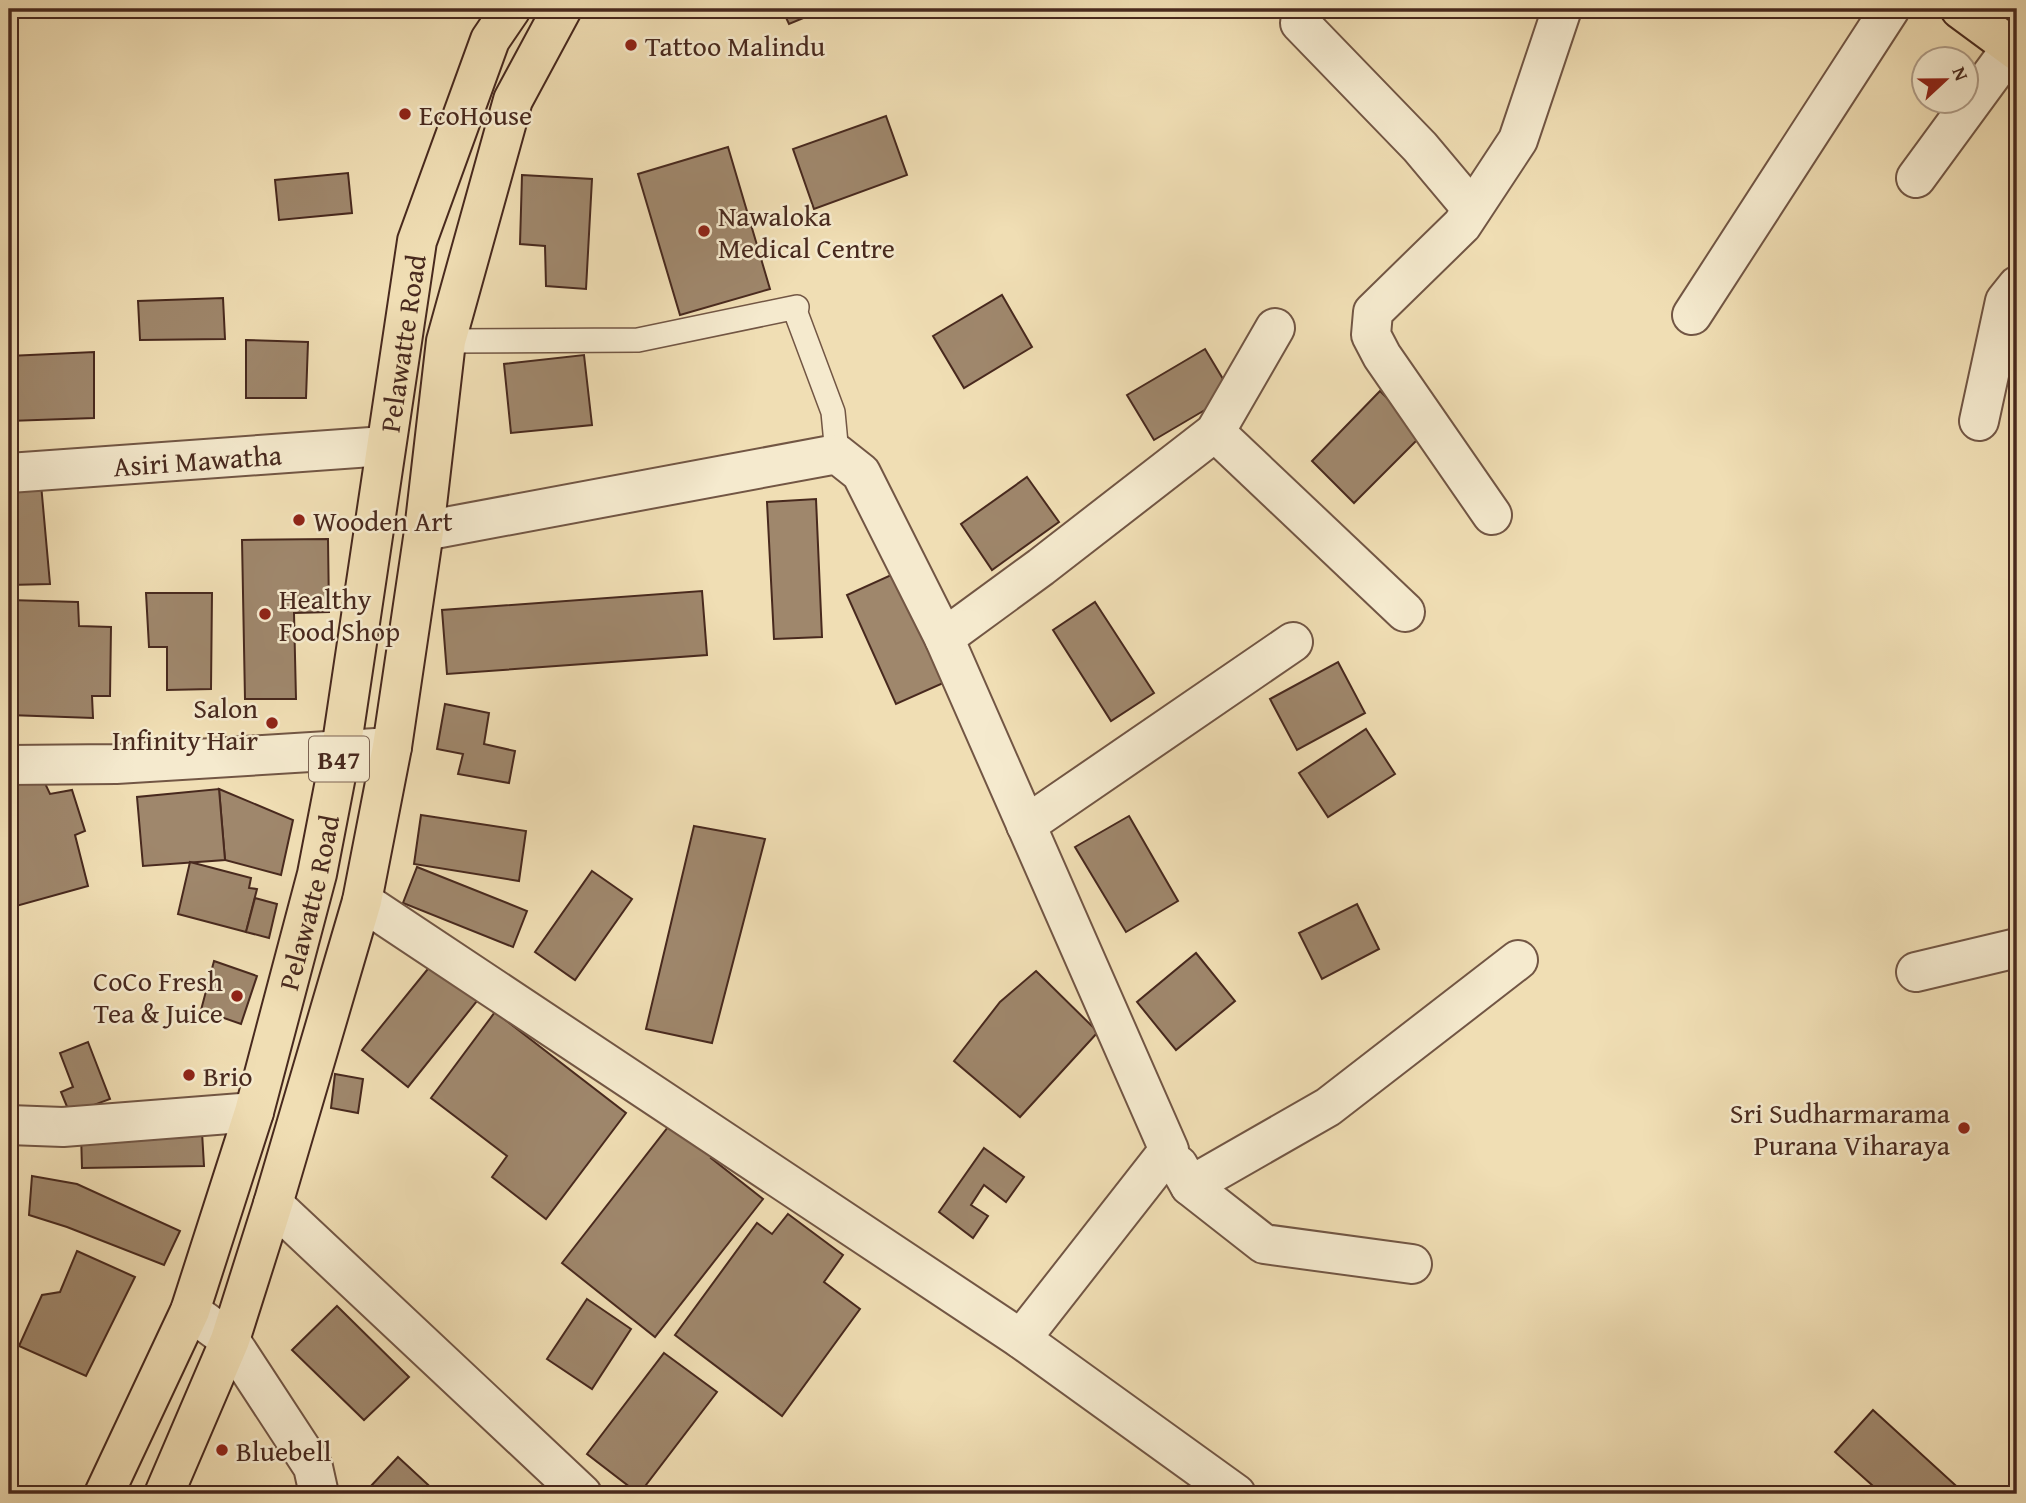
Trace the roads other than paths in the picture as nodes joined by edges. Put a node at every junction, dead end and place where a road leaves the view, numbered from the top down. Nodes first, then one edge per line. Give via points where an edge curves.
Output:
1 (511, 9) edge
2 (562, 9) edge
3 (1562, 9) edge
4 (1890, 9) edge
5 (1960, 9) edge
6 (1300, 23) dead end
7 (2015, 49) edge
8 (1916, 178) dead end
9 (1472, 209) junction
10 (2017, 286) edge
11 (1692, 315) dead end
12 (1275, 328) dead end
13 (446, 341) junction
14 (1979, 421) dead end
15 (1215, 432) junction
16 (385, 446) junction
17 (837, 454) junction
18 (9, 473) edge
19 (1492, 515) dead end
20 (424, 531) junction
21 (1405, 612) dead end
22 (943, 638) junction
23 (1293, 642) dead end
24 (392, 747) junction
25 (341, 750) junction
26 (9, 765) edge
27 (1026, 825) junction
28 (362, 901) junction
29 (2017, 948) edge
30 (1518, 960) dead end
31 (1916, 972) dead end
32 (254, 1112) junction
33 (9, 1125) edge
34 (1169, 1150) junction
35 (1189, 1186) junction
36 (273, 1204) junction
37 (1412, 1264) dead end
38 (190, 1311) junction
39 (1021, 1339) junction
40 (230, 1340) junction
41 (104, 1494) edge
42 (164, 1494) edge
43 (319, 1494) edge
44 (582, 1494) edge
45 (1236, 1494) edge

1 - 16 main road, Pelawatte Road / B47 via 490,40 417,241
2 - 13 main road, Pelawatte Road / B47 via 513,100
3 - 9 street via 1518,140
4 - 11 street
5 - 7 main road
6 - 9 street via 1420,147
7 - 8 street
9 - 19 street via 1462,225 1373,312 1371,335
10 - 14 street via 2005,301
12 - 15 street
13 - 17 lane via 638,340 797,307 833,412
13 - 20 main road, Pelawatte Road / B47
15 - 21 street
15 - 22 street
16 - 18 street, Asiri Mawatha
16 - 25 main road, Pelawatte Road / B47
17 - 20 street
17 - 22 street via 861,473
20 - 24 main road, Pelawatte Road / B47
22 - 27 street
23 - 27 street
24 - 25 street
24 - 28 main road, Pelawatte Road / B47
25 - 26 street via 116,764
25 - 32 main road, Pelawatte Road / B47 via 317,874
27 - 34 street
28 - 36 main road, Pelawatte Road / B47
28 - 39 street
29 - 31 street
30 - 35 street via 1328,1107
32 - 33 street via 63,1127
32 - 38 main road, Pelawatte Road / B47
34 - 35 street
34 - 39 street
35 - 37 street via 1264,1244
36 - 40 main road, Pelawatte Road / B47
36 - 44 street
38 - 40 street
38 - 41 main road, Pelawatte Road / B47
39 - 45 street
40 - 42 main road, Pelawatte Road / B47
40 - 43 street via 313,1467

